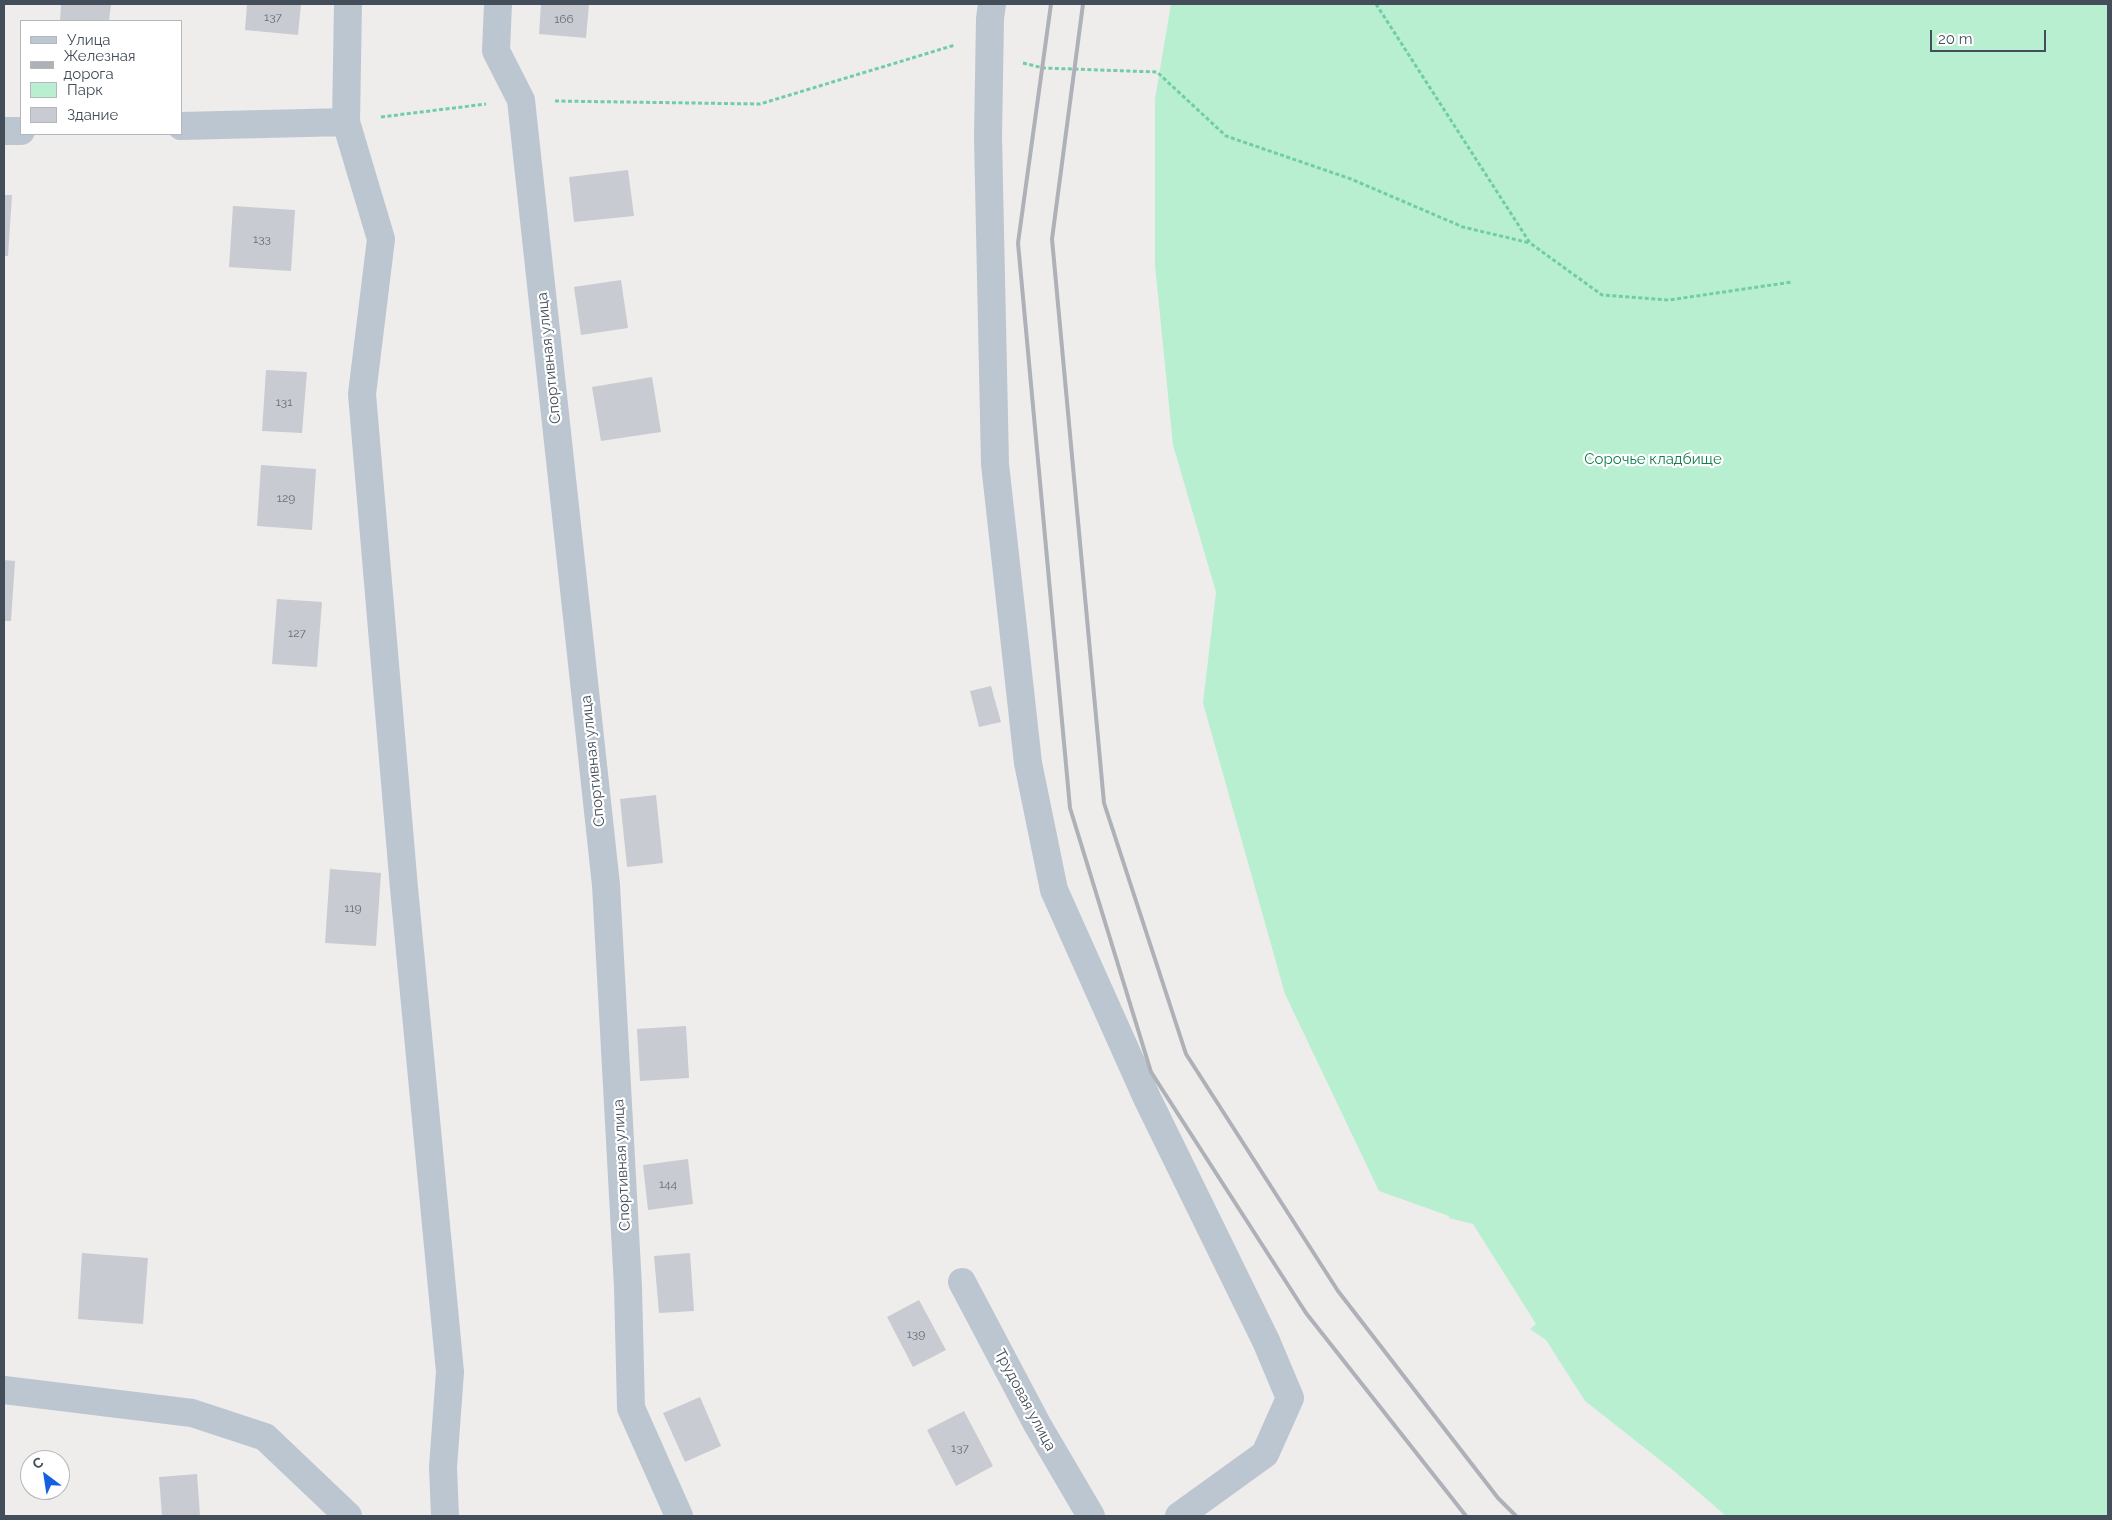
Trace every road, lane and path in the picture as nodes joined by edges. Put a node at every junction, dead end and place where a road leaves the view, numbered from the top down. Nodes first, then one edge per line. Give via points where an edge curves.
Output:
1 (348, 4) edge
2 (498, 4) edge
3 (992, 4) edge
4 (1376, 4) edge
5 (989, 53) junction
6 (760, 104) dead end
7 (346, 122) junction
8 (182, 126) edge
9 (4, 131) edge
10 (20, 131) edge
11 (1530, 243) junction
12 (1792, 282) dead end
13 (962, 1282) dead end
14 (4, 1390) edge
15 (348, 1516) edge
16 (445, 1516) edge
17 (680, 1516) edge
18 (1090, 1516) edge
19 (1179, 1516) edge

1 - 7 street
2 - 17 street, Спортивная улица via 496,51 521,100 606,885 628,1287 631,1408
3 - 5 street
4 - 11 path
5 - 6 path via 958,44
5 - 11 path via 1043,68 1157,72 1226,136 1351,179 1463,227
5 - 19 street via 995,464 1028,763 1054,890 1147,1098 1266,1341 1290,1398 1265,1454
7 - 8 street
7 - 16 street via 380,239 362,394 450,1372 443,1467
9 - 10 street
11 - 12 path via 1602,295 1669,300
13 - 18 street, Трудовая улица
14 - 15 street via 192,1413 265,1437

